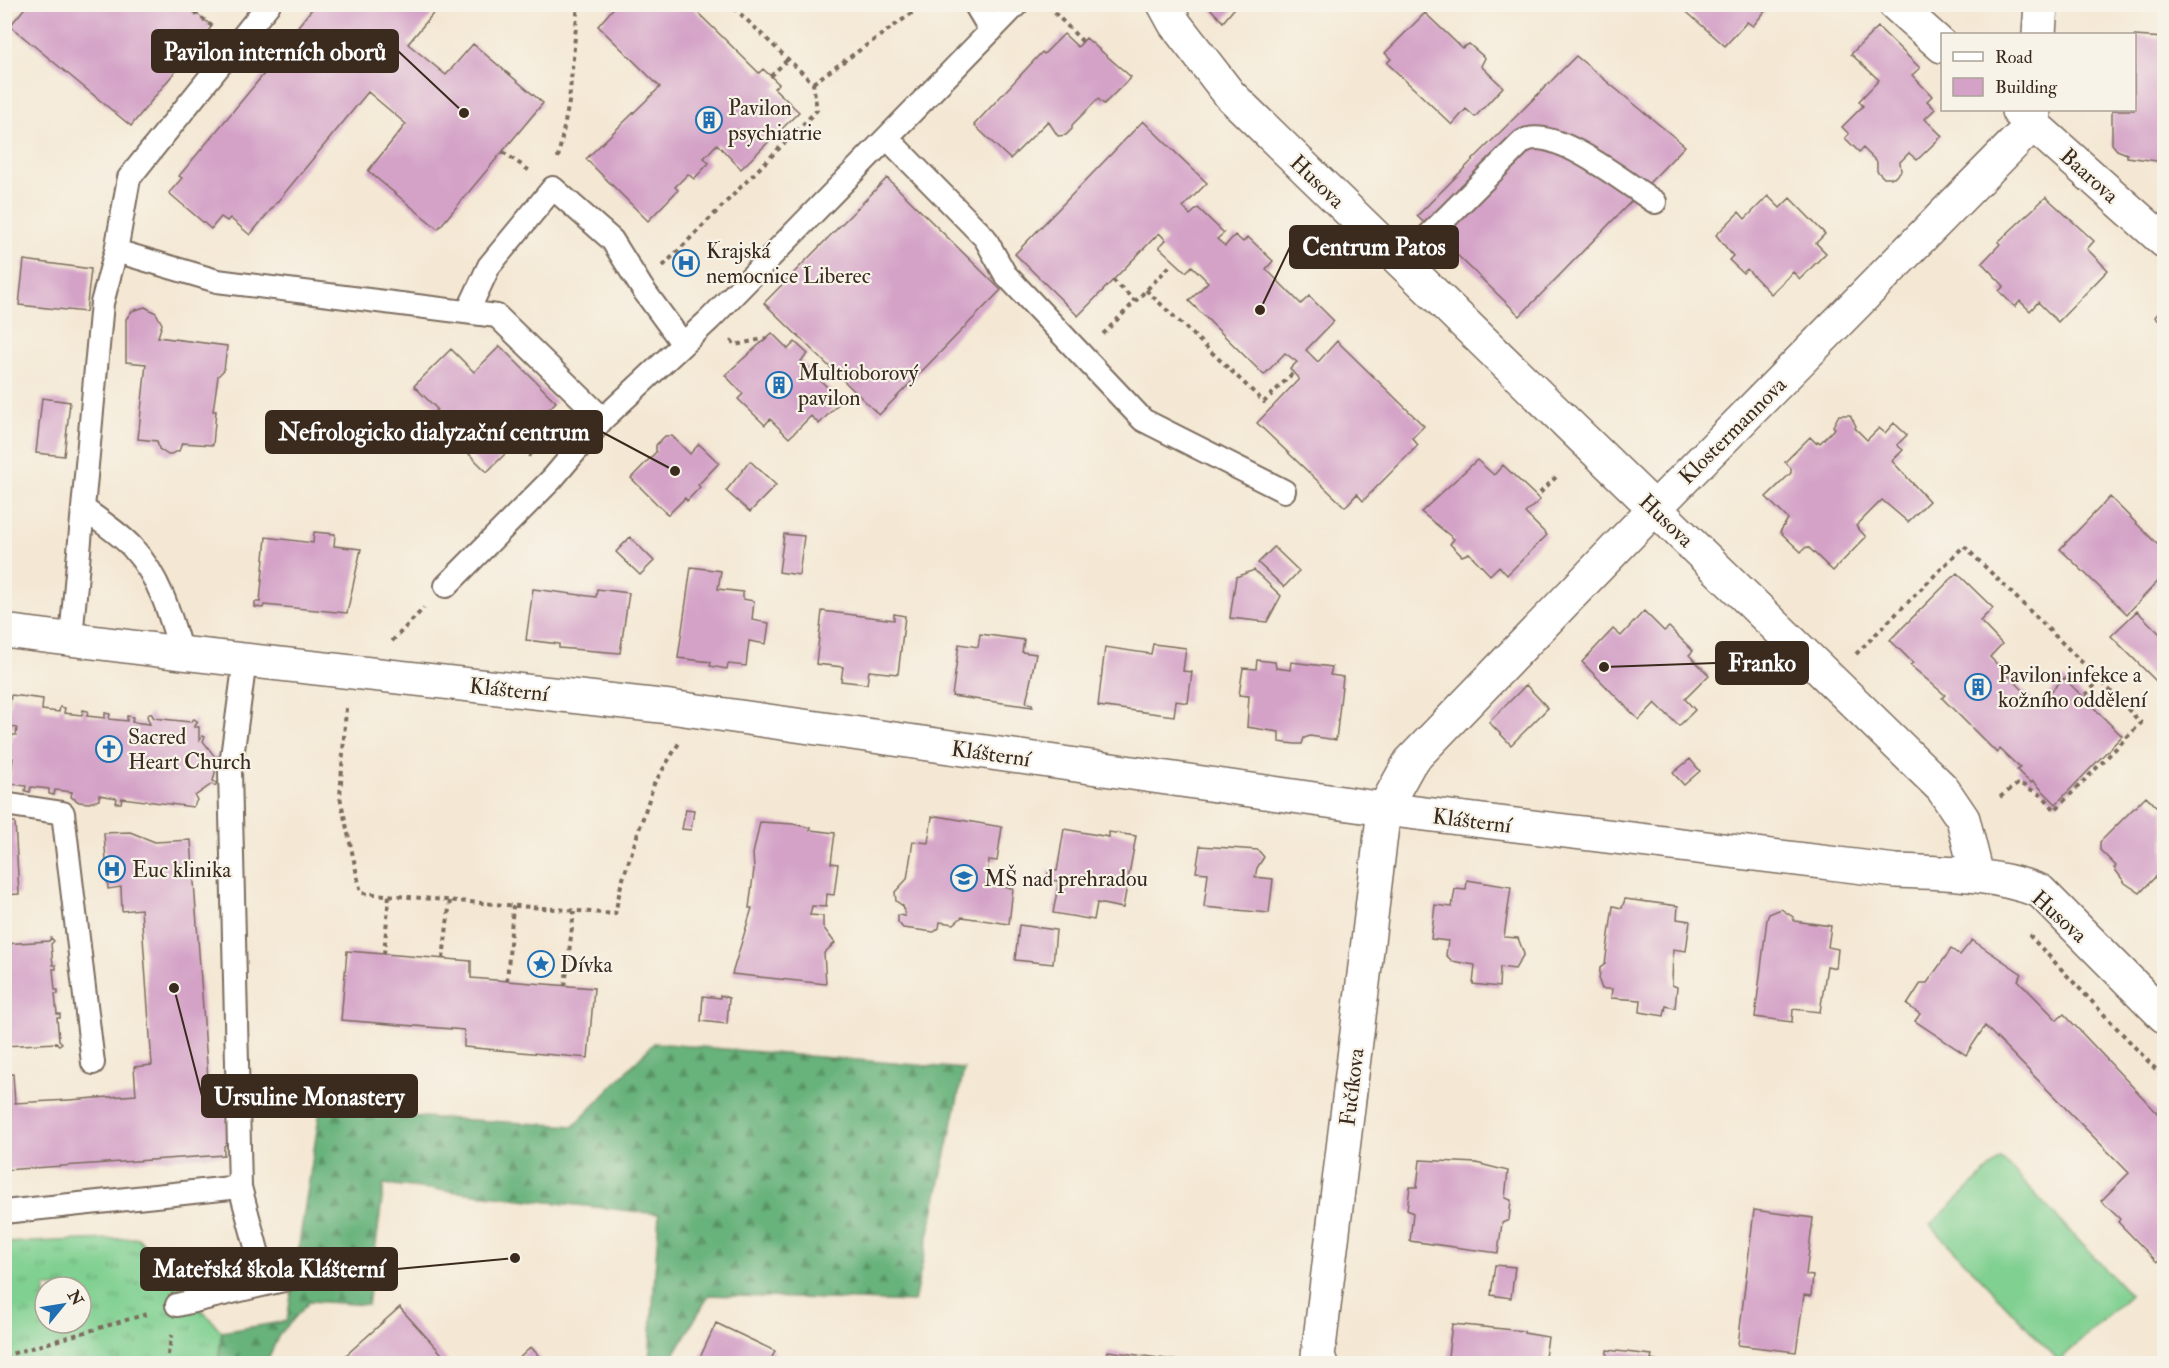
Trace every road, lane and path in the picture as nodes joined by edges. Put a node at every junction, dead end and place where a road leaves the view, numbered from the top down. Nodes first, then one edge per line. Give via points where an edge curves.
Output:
1 (179, 4) edge
2 (269, 4) edge
3 (578, 4) edge
4 (730, 4) edge
5 (925, 4) edge
6 (975, 4) edge
7 (1017, 4) edge
8 (1164, 4) edge
9 (1895, 4) edge
10 (2041, 4) edge
11 (1050, 6) edge
12 (991, 31) junction
13 (2039, 33) edge
14 (1083, 42) dead end
15 (235, 45) junction
16 (1941, 45) edge
17 (787, 60) junction
18 (771, 76) dead end
19 (813, 83) junction
20 (2028, 114) edge
21 (887, 138) junction
22 (553, 188) junction
23 (1655, 202) dead end
24 (2164, 241) edge
25 (116, 251) junction
26 (1402, 262) junction
27 (1170, 266) dead end
28 (1113, 280) dead end
29 (642, 288) junction
30 (1146, 290) junction
31 (1135, 301) junction
32 (468, 311) junction
33 (683, 344) junction
34 (1083, 354) junction
35 (1293, 373) dead end
36 (603, 418) junction
37 (1556, 477) dead end
38 (1284, 490) dead end
39 (1540, 493) dead end
40 (84, 508) junction
41 (1655, 508) junction
42 (446, 586) joint
43 (4, 631) edge
44 (71, 638) junction
45 (389, 643) dead end
46 (181, 653) junction
47 (1856, 654) dead end
48 (245, 660) junction
49 (2100, 680) junction
50 (2083, 697) dead end
51 (346, 702) dead end
52 (679, 743) dead end
53 (2024, 777) dead end
54 (2019, 783) junction
55 (2000, 797) dead end
56 (4, 804) edge
57 (1384, 809) junction
58 (1977, 875) junction
59 (389, 895) junction
60 (450, 900) junction
61 (513, 906) junction
62 (574, 911) junction
63 (2026, 932) dead end
64 (384, 954) dead end
65 (443, 959) dead end
66 (507, 981) dead end
67 (566, 986) dead end
68 (2164, 1016) edge
69 (93, 1063) dead end
70 (2164, 1078) edge
71 (240, 1187) junction
72 (4, 1212) edge
73 (331, 1269) dead end
74 (266, 1284) junction
75 (177, 1305) joint
76 (4, 1356) edge
77 (1321, 1364) edge

1 - 15 path via 188,6
2 - 15 lane
3 - 22 path via 569,102
4 - 17 path
5 - 19 path
6 - 12 lane
7 - 12 lane
8 - 26 street, Husova via 1230,96
9 - 16 street
10 - 13 street
11 - 14 path
12 - 21 lane
15 - 25 lane via 129,178
17 - 18 path
17 - 19 path
19 - 29 path via 817,110
20 - 24 street, Baarova
20 - 41 street, Klostermannova
21 - 33 lane
21 - 34 lane via 985,238 1005,274
22 - 29 lane via 612,240
22 - 32 lane via 489,266
23 - 26 lane via 1575,151 1533,137 1522,142
25 - 32 lane via 216,281
25 - 40 lane via 102,303
26 - 41 street, Husova
27 - 30 path
28 - 31 path
29 - 33 lane
30 - 31 path
30 - 35 path via 1264,402
31 - 34 path
32 - 36 lane via 497,316
33 - 36 lane
34 - 38 lane via 1143,420
36 - 42 lane via 552,479
37 - 39 path
40 - 44 lane
40 - 46 lane via 131,546 149,569 167,605
41 - 57 street, Klostermannova via 1410,762
41 - 58 street, Husova via 1942,788 1963,819
42 - 45 path
43 - 44 street, Klášterní
44 - 46 street, Klášterní
46 - 48 street, Klášterní
47 - 49 path via 1964,546
48 - 57 street, Klášterní via 670,707
48 - 71 lane via 230,772
49 - 50 path
49 - 54 path via 2141,723 2055,810 2043,796
51 - 59 path via 340,797 352,861 361,893
52 - 62 path via 654,784 615,914
53 - 54 path
54 - 55 path
56 - 69 lane via 63,813
57 - 58 street, Klášterní via 1896,871
57 - 77 street, Fučíkova via 1318,1356
58 - 68 street, Husova via 2014,881 2040,891
59 - 60 path
59 - 64 path
60 - 61 path
60 - 65 path
61 - 62 path
61 - 66 path
62 - 67 path
63 - 70 path
71 - 72 lane
71 - 74 lane
73 - 74 lane
74 - 75 lane
75 - 76 path

